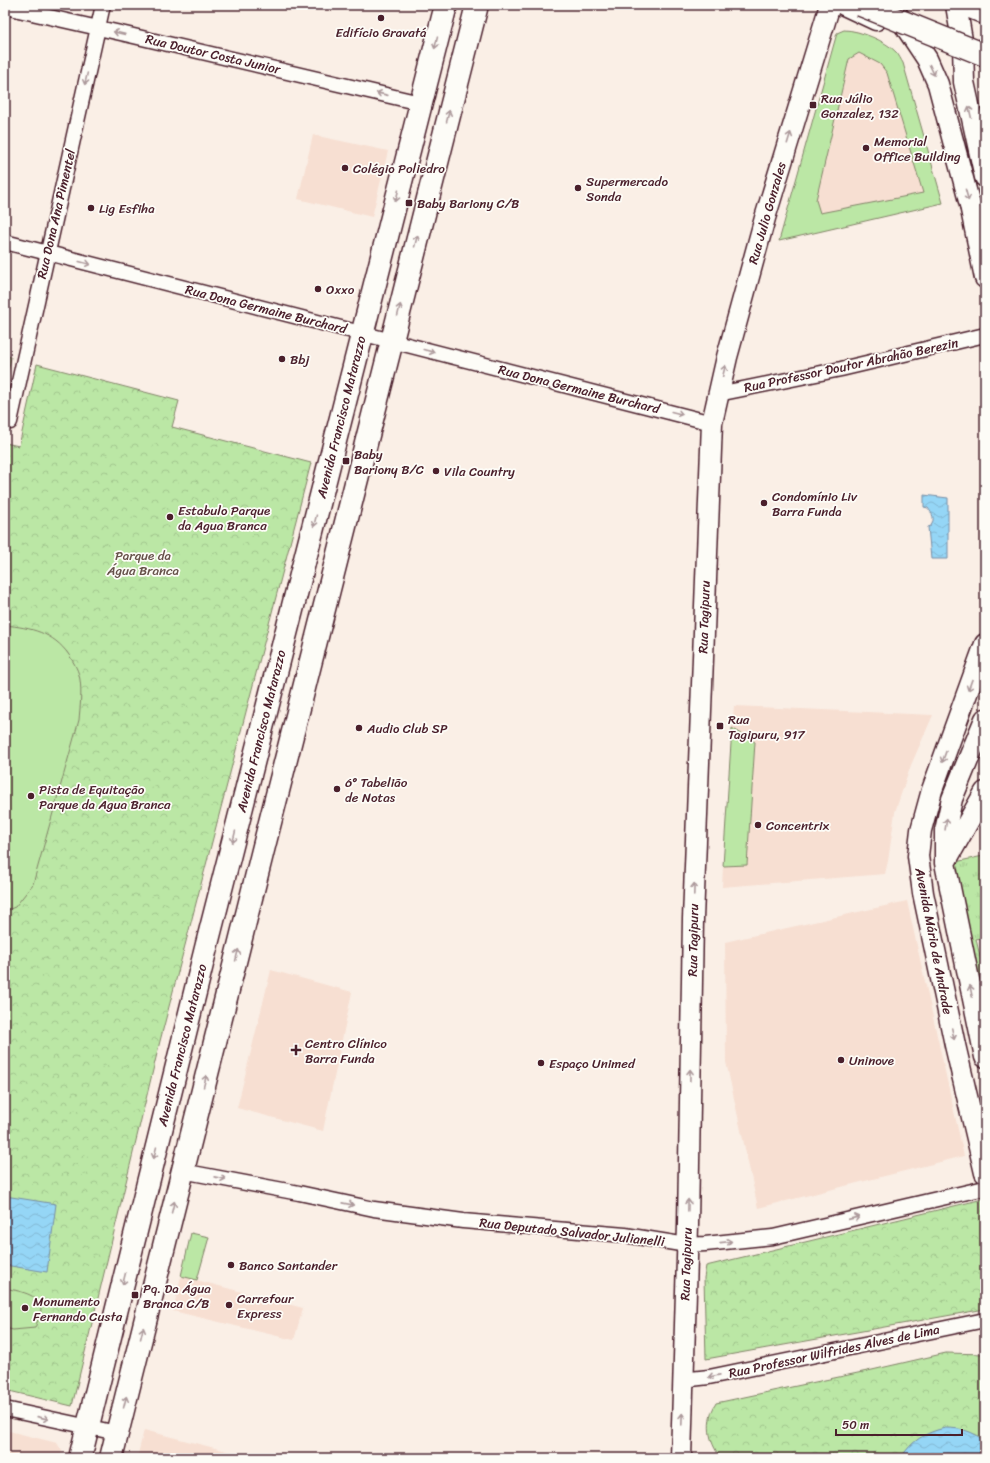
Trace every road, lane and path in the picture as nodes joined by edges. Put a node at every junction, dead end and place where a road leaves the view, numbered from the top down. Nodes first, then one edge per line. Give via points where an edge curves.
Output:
1 (103, 5) edge
2 (446, 5) edge
3 (476, 5) edge
4 (830, 5) edge
5 (844, 5) edge
6 (862, 5) edge
7 (891, 5) edge
8 (944, 5) edge
9 (956, 5) edge
10 (966, 5) edge
11 (5, 7) edge
12 (985, 13) edge
13 (98, 28) junction
14 (912, 37) junction
15 (985, 56) edge
16 (964, 82) junction
17 (420, 103) junction
18 (985, 177) edge
19 (5, 242) edge
20 (47, 253) junction
21 (985, 278) edge
22 (362, 334) junction
23 (985, 335) edge
24 (391, 341) junction
25 (718, 394) junction
26 (10, 422) dead end
27 (712, 423) junction
28 (985, 644) edge
29 (957, 720) junction
30 (984, 728) edge
31 (985, 792) edge
32 (945, 863) junction
33 (985, 1057) edge
34 (182, 1171) junction
35 (985, 1173) edge
36 (985, 1188) edge
37 (687, 1245) junction
38 (985, 1320) edge
39 (682, 1380) junction
40 (5, 1409) edge
41 (88, 1427) junction
42 (118, 1433) junction
43 (80, 1458) edge
44 (111, 1458) edge
45 (681, 1458) edge

1 - 13 street, Rua Dona Ana Pimentel
2 -> 17 main road, Avenida Francisco Matarazzo
24 -> 3 main road
25 -> 4 street, Rua Julio Gonzales via 765,218
5 - 14 street
6 - 15 main road, bridge
7 - 14 street
8 - 16 street
9 - 16 street via 963,46
10 - 12 main road
11 - 13 street, Rua Doutor Costa Junior
17 -> 13 street, Rua Doutor Costa Junior
13 -> 20 street, Rua Dona Ana Pimentel
14 -> 21 street via 927,59 938,84 970,205
18 -> 16 street
17 -> 22 main road, Avenida Francisco Matarazzo
19 - 20 street, Rua Dona Germaine Burchard
20 -> 22 street, Rua Dona Germaine Burchard
20 - 26 street, Rua Dona Ana Pimentel
22 - 24 street, Rua Dona Germaine Burchard
22 -> 41 main road, Avenida Francisco Matarazzo via 206,948
23 - 25 street, Rua Professor Doutor Abrahão Berezin via 841,369
24 -> 27 street, Rua Dona Germaine Burchard
34 -> 24 main road
25 - 27 street, Rua Julio Gonzales
37 -> 27 street, Rua Tagipuru via 693,919
28 -> 29 street, Avenida Mário de Andrade
29 - 30 street
29 -> 35 street, Avenida Mário de Andrade via 932,790 921,830 918,856 924,901
32 -> 30 street, Avenida Mário de Andrade via 945,831 952,798
31 - 32 street
33 -> 32 street, Avenida Mário de Andrade
34 -> 37 street, Rua Deputado Salvador Julianelli via 374,1209 463,1221 625,1235
42 -> 34 main road
37 -> 36 street, Rua Deputado Salvador Julianelli via 773,1237
37 - 39 street, Rua Tagipuru
38 -> 39 street, Rua Professor Wilfrides Alves de Lima via 710,1377
45 -> 39 street, Rua Tagipuru
40 -> 41 street
41 - 42 street
41 - 43 main road, Avenida Francisco Matarazzo
42 - 44 main road

